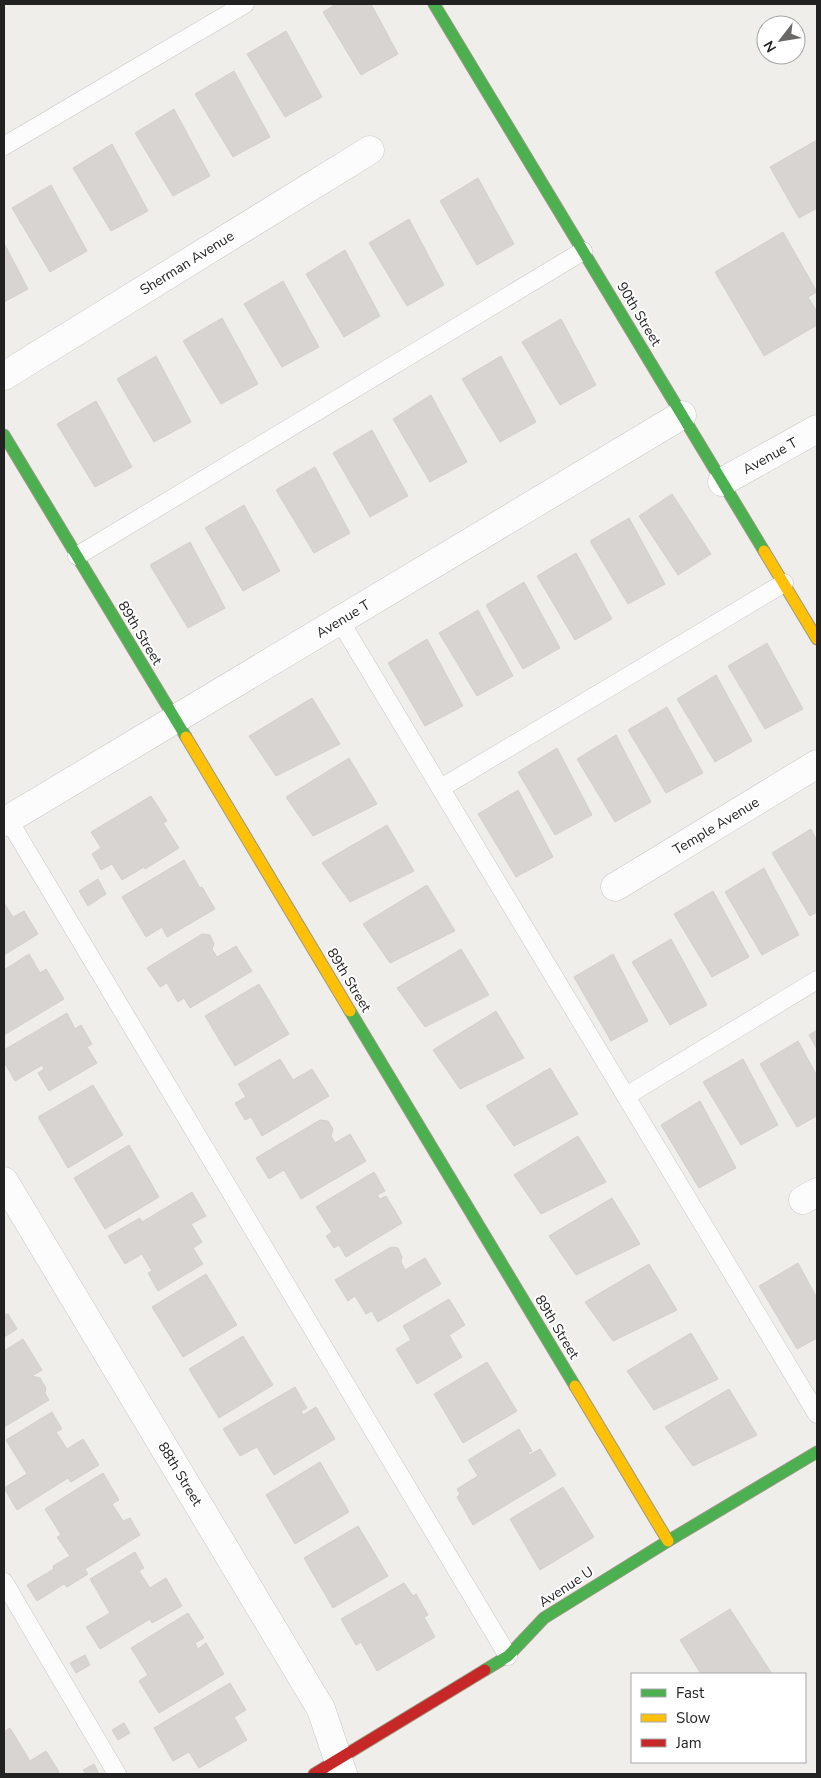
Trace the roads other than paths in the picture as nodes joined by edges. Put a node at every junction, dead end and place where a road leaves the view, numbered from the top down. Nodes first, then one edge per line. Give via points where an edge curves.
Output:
1 (245, 4) edge
2 (434, 4) edge
3 (4, 146) edge
4 (370, 150) dead end
5 (583, 251) junction
6 (4, 376) edge
7 (682, 415) junction
8 (817, 429) edge
9 (4, 435) edge
10 (722, 482) junction
11 (77, 556) junction
12 (784, 583) junction
13 (340, 620) junction
14 (817, 639) edge
15 (176, 720) junction
16 (817, 764) edge
17 (441, 788) junction
18 (6, 821) edge
19 (615, 887) dead end
20 (817, 980) edge
21 (626, 1096) junction
22 (4, 1181) edge
23 (817, 1414) edge
24 (817, 1452) edge
25 (668, 1540) junction
26 (4, 1582) edge
27 (508, 1656) junction
28 (341, 1767) edge
29 (117, 1774) edge
30 (314, 1774) edge

1 - 3 lane
2 - 5 street, 90th Street
4 - 6 street, Sherman Avenue
5 - 7 street, 90th Street
5 - 11 lane
7 - 10 street, 90th Street
7 - 13 street, Avenue T
8 - 10 street, Avenue T
9 - 11 street, 89th Street
10 - 12 street, 90th Street
11 - 15 street, 89th Street
12 - 14 street, 90th Street
12 - 17 lane
13 - 15 street, Avenue T
13 - 17 lane
15 - 18 street, Avenue T
15 - 25 street, 89th Street
16 - 19 street, Temple Avenue
17 - 21 lane
18 - 27 lane
20 - 21 lane
21 - 23 lane
22 - 28 street, 88th Street via 321,1709
24 - 25 street, Avenue U
25 - 27 street, Avenue U via 544,1618
26 - 29 lane
27 - 28 street, Avenue U
28 - 30 street, Avenue U

